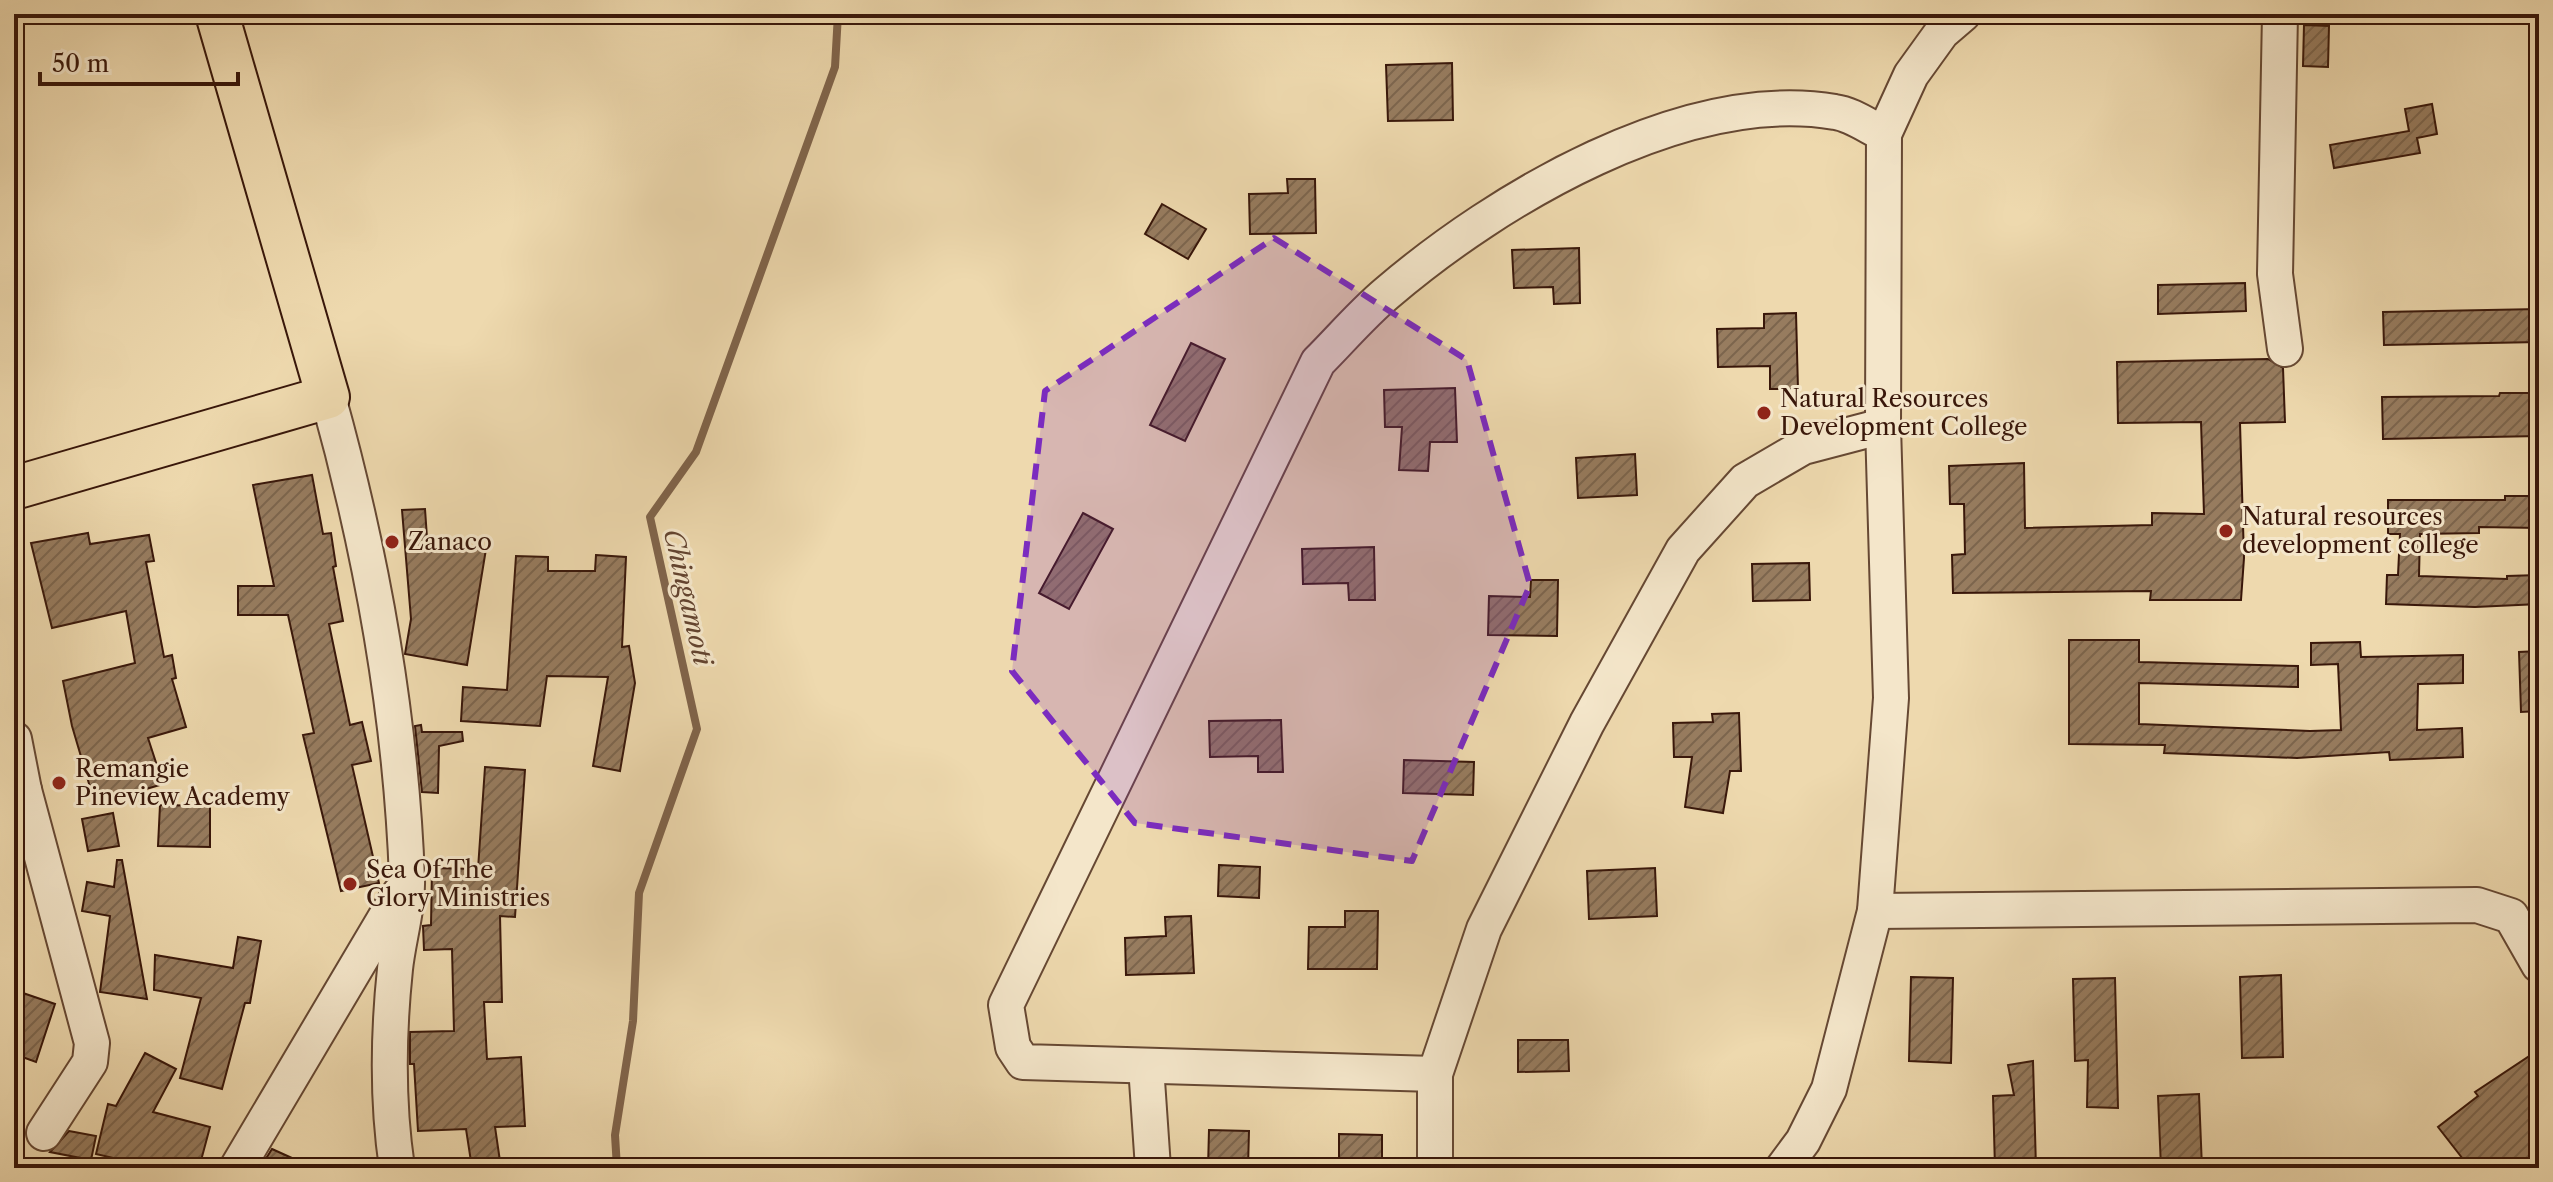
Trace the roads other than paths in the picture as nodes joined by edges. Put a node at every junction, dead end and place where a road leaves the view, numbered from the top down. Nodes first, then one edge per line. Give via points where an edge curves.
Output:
1 (217, 14) edge
2 (1963, 14) edge
3 (2280, 14) edge
4 (1884, 134) junction
5 (2285, 349) dead end
6 (328, 397) junction
7 (1883, 426) junction
8 (14, 488) edge
9 (14, 739) edge
10 (19, 792) edge
11 (407, 883) junction
12 (1875, 911) junction
13 (2539, 965) edge
14 (1146, 1066) junction
15 (1435, 1074) junction
16 (44, 1133) dead end
17 (237, 1168) edge
18 (397, 1168) edge
19 (1153, 1168) edge
20 (1435, 1168) edge
21 (1783, 1168) edge

1 - 6 main road
2 - 4 street via 1942,32 1911,75
3 - 5 street via 2275,274
4 - 7 street
4 - 14 street via 1837,112 1768,109 1640,139 1536,186 1447,245 1385,295 1318,362 1006,1005 1013,1047 1023,1062
6 - 8 main road
6 - 11 street via 378,600
7 - 12 street via 1891,698
7 - 15 street via 1803,447 1745,481 1683,550 1587,723 1484,929
9 - 10 street
10 - 16 street via 92,1043 90,1062
11 - 17 street
11 - 18 street via 388,1042
12 - 13 street via 2477,905 2511,916
12 - 21 street via 1829,1089
14 - 15 street
14 - 19 street
15 - 20 street

